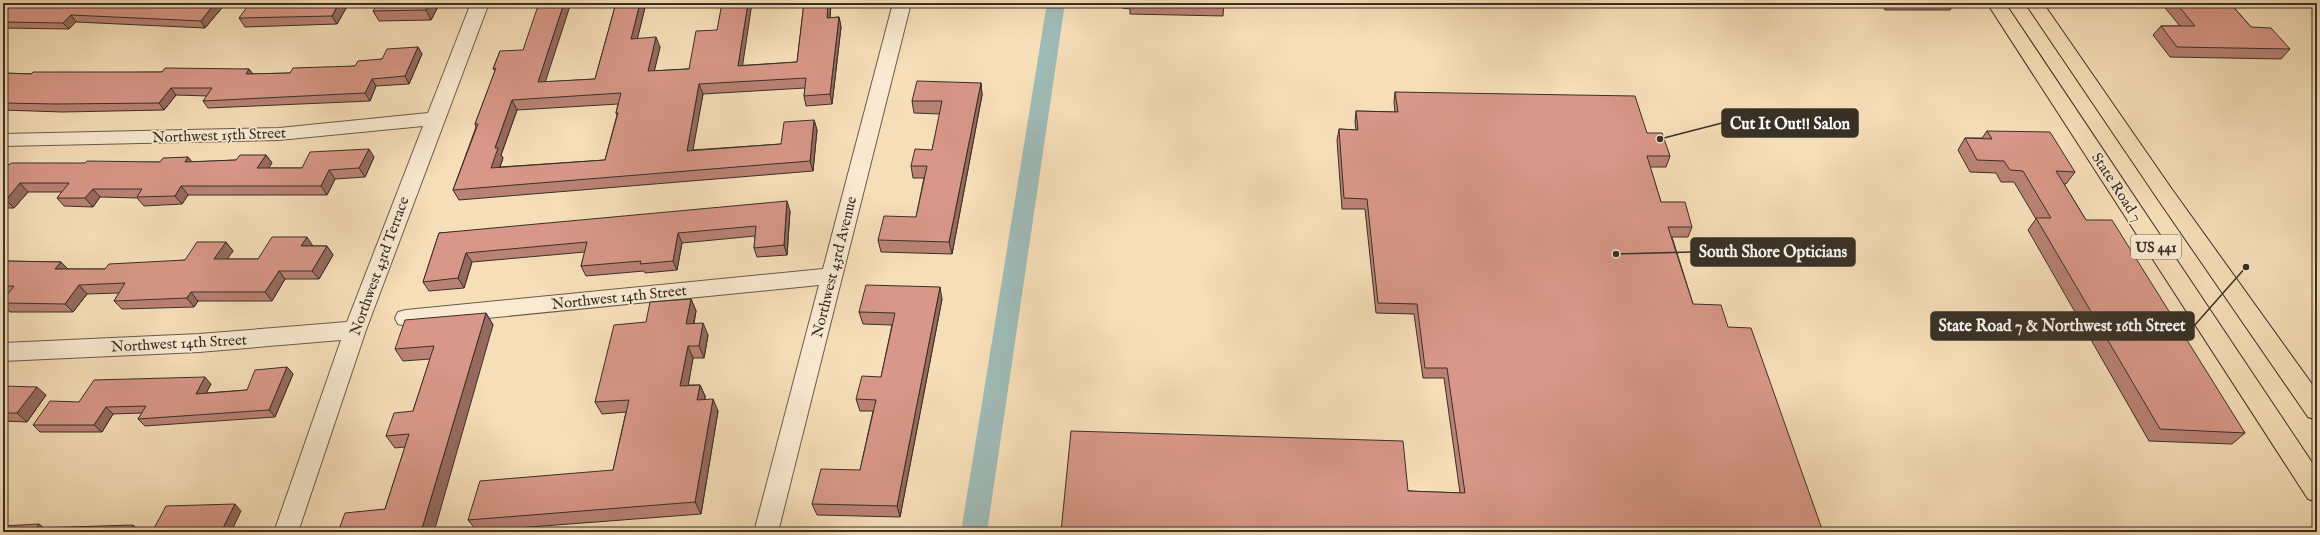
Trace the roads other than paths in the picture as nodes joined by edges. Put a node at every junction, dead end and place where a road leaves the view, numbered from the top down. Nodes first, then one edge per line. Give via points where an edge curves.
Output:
1 (480, 3) edge
2 (902, 3) edge
3 (1996, 3) edge
4 (2034, 3) edge
5 (434, 119) junction
6 (3, 140) edge
7 (832, 276) junction
8 (406, 318) edge
9 (355, 330) junction
10 (3, 352) edge
11 (2317, 410) edge
12 (2291, 451) junction
13 (2317, 474) edge
14 (2317, 491) edge
15 (286, 532) edge
16 (766, 532) edge

1 - 5 street, Northwest 43rd Terrace
2 - 7 street, Northwest 43rd Avenue
3 - 12 main road, State Road 7 / US 441
4 - 11 main road, US 441 via 2164,194
5 - 6 street, Northwest 15th Street via 279,134
5 - 9 street, Northwest 43rd Terrace
7 - 8 street, Northwest 14th Street
7 - 16 street, Northwest 43rd Avenue
9 - 10 street, Northwest 14th Street via 199,344
9 - 15 street, Northwest 43rd Terrace
12 - 13 main road
12 - 14 main road, State Road 7 / US 441

